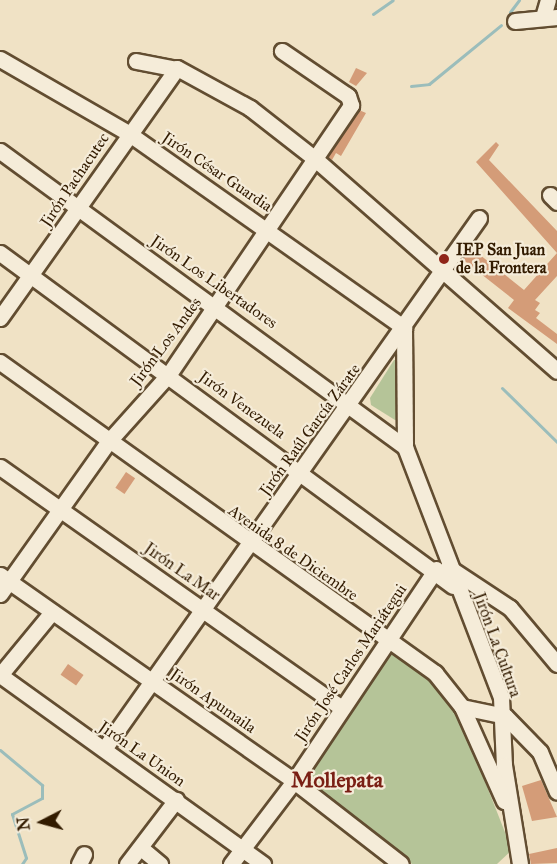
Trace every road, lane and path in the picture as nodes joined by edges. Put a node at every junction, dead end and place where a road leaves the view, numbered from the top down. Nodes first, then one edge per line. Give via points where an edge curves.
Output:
1 (548, 0) edge
2 (550, 17) edge
3 (515, 21) dead end
4 (282, 51) dead end
5 (0, 59) edge
6 (136, 61) dead end
7 (177, 68) junction
8 (128, 133) junction
9 (0, 151) edge
10 (314, 158) junction
11 (78, 208) junction
12 (479, 218) dead end
13 (269, 229) junction
14 (0, 253) edge
15 (442, 269) junction
16 (32, 276) junction
17 (216, 305) junction
18 (0, 318) edge
19 (404, 328) junction
20 (0, 362) edge
21 (557, 371) edge
22 (169, 374) junction
23 (353, 404) junction
24 (108, 442) junction
25 (405, 447) junction
26 (0, 467) edge
27 (304, 472) junction
28 (61, 511) junction
29 (250, 544) junction
30 (442, 568) junction
31 (5, 579) edge
32 (0, 594) edge
33 (205, 610) junction
34 (52, 612) junction
35 (389, 642) junction
36 (557, 664) edge
37 (0, 675) edge
38 (155, 682) junction
39 (462, 707) junction
40 (342, 708) junction
41 (502, 714) junction
42 (104, 749) junction
43 (294, 781) junction
44 (557, 792) edge
45 (176, 800) junction
46 (512, 817) junction
47 (141, 848) junction
48 (243, 848) junction
49 (514, 861) edge
50 (127, 864) edge
51 (160, 864) edge
52 (231, 864) edge
53 (263, 864) edge
54 (401, 864) edge

1 - 2 street
2 - 3 street
4 - 10 street, Jirón Los Andes via 348,96 351,105
5 - 8 street, Jirón César Guardia
6 - 7 street
7 - 8 street, Jirón Pachacutec
7 - 10 street via 250,108
8 - 11 street, Jirón Pachacutec
8 - 13 street, Jirón César Guardia
9 - 11 street, Jirón Los Libertadores
10 - 13 street, Jirón Los Andes
10 - 15 street
11 - 16 street, Jirón Pachacutec
11 - 17 street, Jirón Los Libertadores
12 - 15 street, Jirón Raúl García Zárate
13 - 17 street, Jirón Los Andes
13 - 19 street, Jirón César Guardia
14 - 16 street, Jirón Venezuela
15 - 19 street, Jirón Raúl García Zárate
15 - 21 street
16 - 18 street, Jirón Pachacutec
16 - 22 street, Jirón Venezuela
17 - 22 street, Jirón Los Andes
17 - 23 street, Jirón Los Libertadores
19 - 23 street, Jirón Raúl García Zárate
19 - 25 street
20 - 24 street, Avenida 8 de Diciembre
22 - 24 street, Jirón Los Andes
22 - 27 street, Jirón Venezuela
23 - 25 street, Jirón Los Libertadores
23 - 27 street, Jirón Raúl García Zárate
24 - 28 street, Jirón Los Andes
24 - 29 street, Avenida 8 de Diciembre
25 - 30 street, Jirón La Cultura
26 - 28 street, Jirón La Mar
27 - 29 street, Jirón Raúl García Zárate
27 - 30 street, Jirón Venezuela
28 - 31 street, Jirón Los Andes
28 - 33 street, Jirón La Mar
29 - 33 street, Jirón Raúl García Zárate
29 - 35 street, Avenida 8 de Diciembre
30 - 35 street, Jirón José Carlos Mariátegui
30 - 36 street, Jirón Venezuela via 510,608
30 - 41 street, Jirón La Cultura via 459,592 501,697
31 - 32 street, Jirón Los Andes
31 - 34 street, Jirón Apumaila
33 - 38 street, Jirón Raúl García Zárate
33 - 40 street, Jirón La Mar
34 - 37 street
34 - 38 street, Jirón Apumaila
35 - 39 street, Avenida 8 de Diciembre via 435,674
35 - 40 street, Jirón José Carlos Mariátegui
37 - 42 street, Jirón La Union
38 - 42 street, Jirón Raúl García Zárate
38 - 43 street, Jirón Apumaila
39 - 41 street
39 - 46 street, Avenida 8 de Diciembre
40 - 43 street, Jirón José Carlos Mariátegui
41 - 44 street via 540,752
41 - 46 street, Jirón La Cultura
42 - 45 street, Jirón La Union
43 - 48 street, Jirón José Carlos Mariátegui
43 - 54 street, Jirón Apumaila
45 - 47 street
45 - 48 street, Jirón La Union
46 - 49 street, Jirón La Cultura
47 - 50 street
47 - 51 street
48 - 52 street, Jirón José Carlos Mariátegui
48 - 53 street, Jirón La Union

